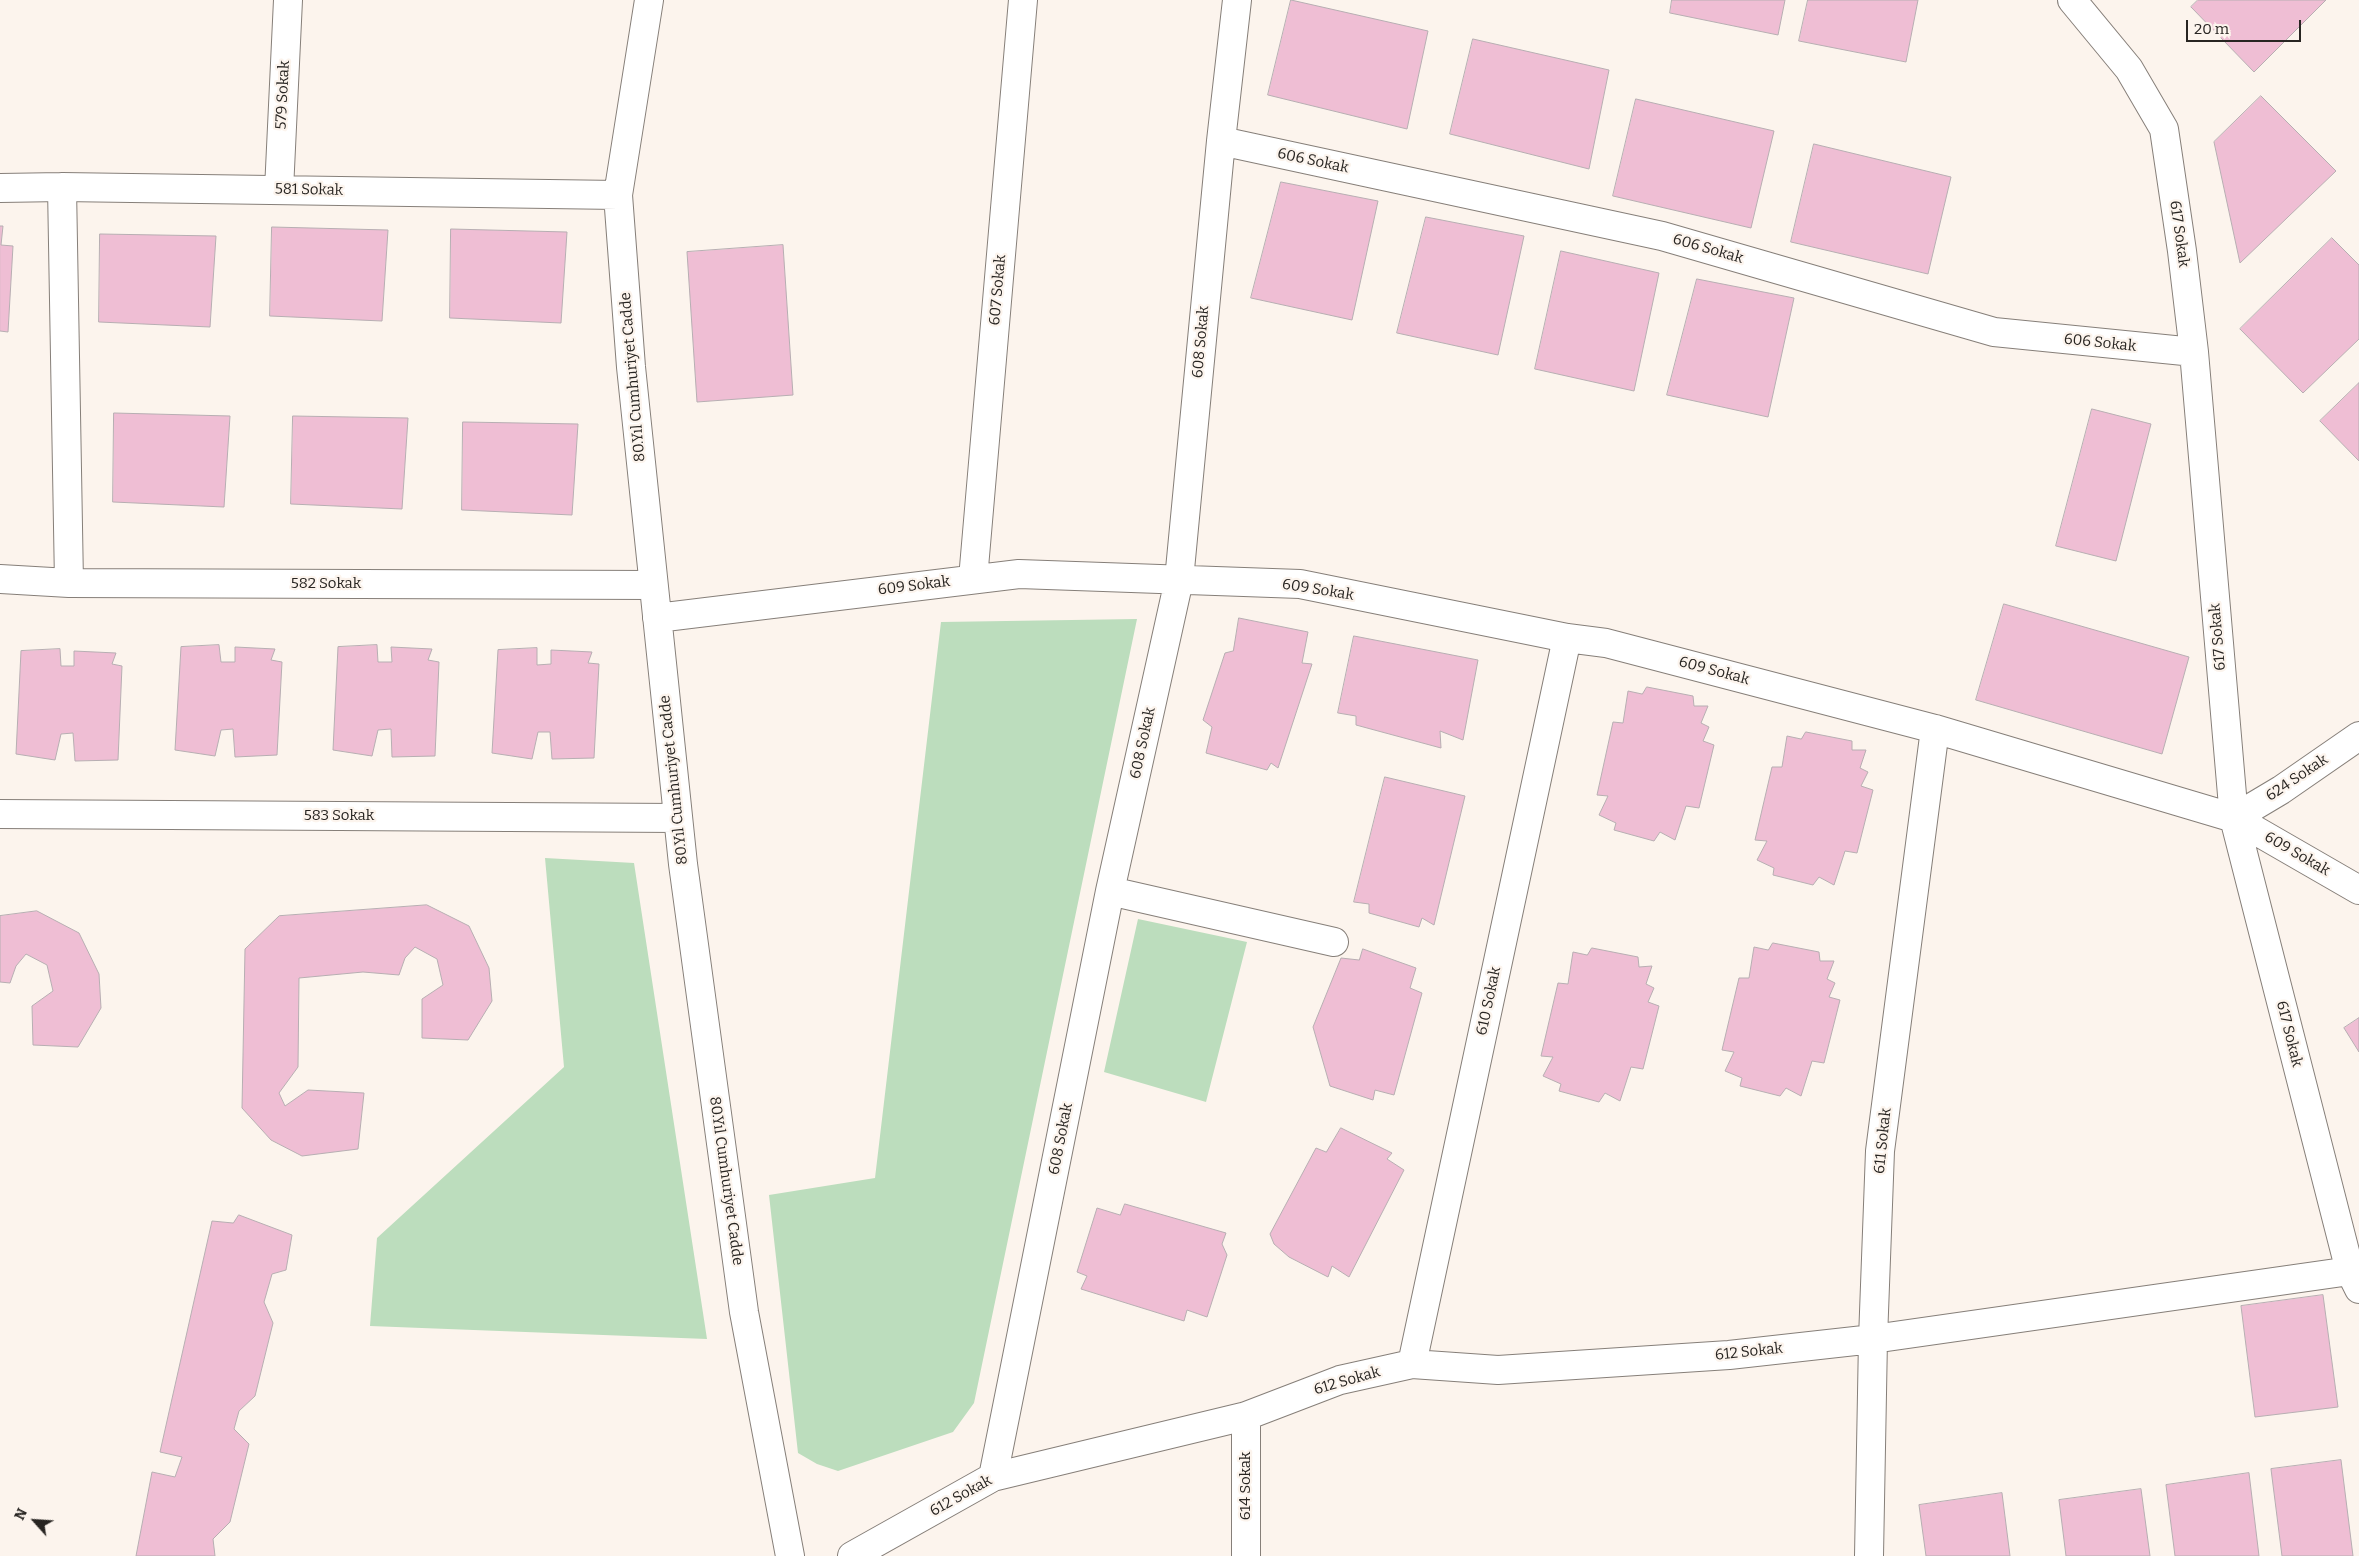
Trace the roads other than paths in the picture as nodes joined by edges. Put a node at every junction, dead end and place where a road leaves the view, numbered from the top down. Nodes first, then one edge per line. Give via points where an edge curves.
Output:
1 (288, 0) edge
2 (649, 0) edge
3 (1023, 0) edge
4 (1237, 0) edge
5 (2072, 0) edge
6 (1220, 141) junction
7 (62, 187) junction
8 (0, 188) edge
9 (279, 190) junction
10 (618, 195) junction
11 (2194, 352) junction
12 (0, 579) edge
13 (973, 579) junction
14 (1179, 580) junction
15 (69, 583) junction
16 (652, 585) junction
17 (657, 618) junction
18 (1567, 638) junction
19 (1935, 729) junction
20 (2359, 736) edge
21 (0, 814) edge
22 (678, 818) junction
23 (2234, 818) junction
24 (2359, 890) edge
25 (1110, 891) junction
26 (1334, 942) dead end
27 (2354, 1280) edge
28 (1873, 1339) junction
29 (1412, 1364) junction
30 (1246, 1416) junction
31 (993, 1477) junction
32 (790, 1556) edge
33 (852, 1556) edge
34 (1246, 1556) edge
35 (1869, 1556) edge

1 - 9 street, 579 Sokak
2 - 10 street, 80.Yıl Cumhuriyet Cadde
3 - 13 street, 607 Sokak
4 - 6 street, 608 Sokak
5 - 11 street, 617 Sokak via 2129,70 2164,129
6 - 11 street, 606 Sokak via 1662,236 1994,332
6 - 14 street, 608 Sokak
7 - 8 street, 581 Sokak
7 - 9 street, 581 Sokak
7 - 15 street
9 - 10 street, 581 Sokak
10 - 16 street, 80.Yıl Cumhuriyet Cadde
11 - 23 street, 617 Sokak
12 - 15 street, 582 Sokak
13 - 14 street, 609 Sokak via 1019,574
13 - 17 street, 609 Sokak
14 - 18 street, 609 Sokak via 1300,584
14 - 25 street, 608 Sokak
15 - 16 street, 582 Sokak
16 - 17 street, 80.Yıl Cumhuriyet Cadde
17 - 22 street, 80.Yıl Cumhuriyet Cadde
18 - 19 street, 609 Sokak via 1606,643
18 - 29 street, 610 Sokak
19 - 23 street, 609 Sokak
19 - 28 street, 611 Sokak via 1880,1151
20 - 23 street, 624 Sokak
21 - 22 street, 583 Sokak
22 - 32 street, 80.Yıl Cumhuriyet Cadde via 744,1312
23 - 24 street, 609 Sokak
23 - 27 street, 617 Sokak
25 - 26 street
25 - 31 street, 608 Sokak
27 - 28 street, 612 Sokak
28 - 29 street, 612 Sokak via 1729,1355 1498,1370
28 - 35 street, 611 Sokak
29 - 30 street, 612 Sokak via 1340,1380
30 - 31 street, 612 Sokak
30 - 34 street, 614 Sokak
31 - 33 street, 612 Sokak

